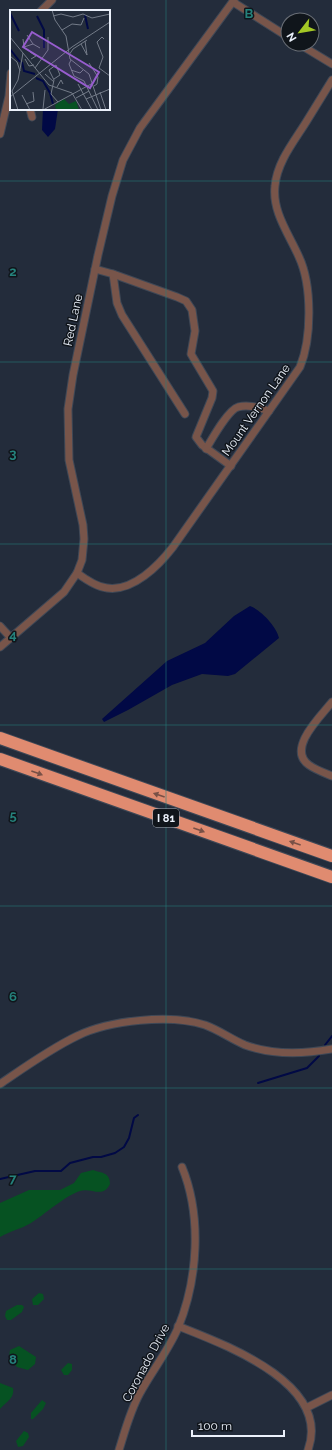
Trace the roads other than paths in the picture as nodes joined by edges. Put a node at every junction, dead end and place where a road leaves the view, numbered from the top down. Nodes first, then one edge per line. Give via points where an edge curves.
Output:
1 (52, 0) edge
2 (233, 1) edge
3 (42, 10) edge
4 (280, 32) edge
5 (312, 52) edge
6 (332, 64) edge
7 (332, 80) edge
8 (10, 96) edge
9 (30, 110) edge
10 (32, 117) dead end
11 (0, 134) edge
12 (95, 269) junction
13 (113, 274) junction
14 (269, 411) junction
15 (185, 414) dead end
16 (206, 449) junction
17 (231, 466) junction
18 (77, 573) junction
19 (0, 626) edge
20 (11, 638) junction
21 (0, 647) edge
22 (332, 702) edge
23 (0, 738) edge
24 (0, 759) edge
25 (332, 776) edge
26 (332, 856) edge
27 (332, 877) edge
28 (332, 1049) edge
29 (0, 1084) edge
30 (182, 1167) dead end
31 (178, 1326) junction
32 (332, 1396) edge
33 (308, 1407) junction
34 (119, 1450) edge
35 (308, 1450) edge

1 - 3 street
2 - 4 street
2 - 12 street, Red Lane via 144,123 126,152 112,196
5 - 6 street
7 - 14 street, Mount Vernon Lane via 288,151 276,177 276,203 304,269 307,328 300,367
8 - 11 street
9 - 10 street
12 - 13 street
12 - 18 street, Red Lane via 73,375 68,416 69,460 84,538 82,560
13 - 15 street via 117,302 122,315
13 - 16 street via 177,297 190,305 195,320 191,354 213,391 196,435 198,442
14 - 16 street via 255,407 237,407 230,413
14 - 17 street, Mount Vernon Lane
16 - 17 street
17 - 18 street, Mount Vernon Lane via 173,547 159,563 142,576 123,587 108,588
18 - 20 street, Red Lane via 59,597
19 - 20 street
20 - 21 street, Red Lane
22 - 25 street via 305,736 301,750 308,765
26 -> 23 highway, I 81
24 -> 27 highway, I 81
28 - 29 street via 272,1052 245,1044 190,1021 129,1022 79,1035
30 - 31 street, Coronado Drive via 191,1199 194,1242 191,1281
31 - 33 street via 267,1366 296,1391
31 - 34 street, Coronado Drive via 164,1356 140,1393
32 - 33 street
33 - 35 street via 313,1424

